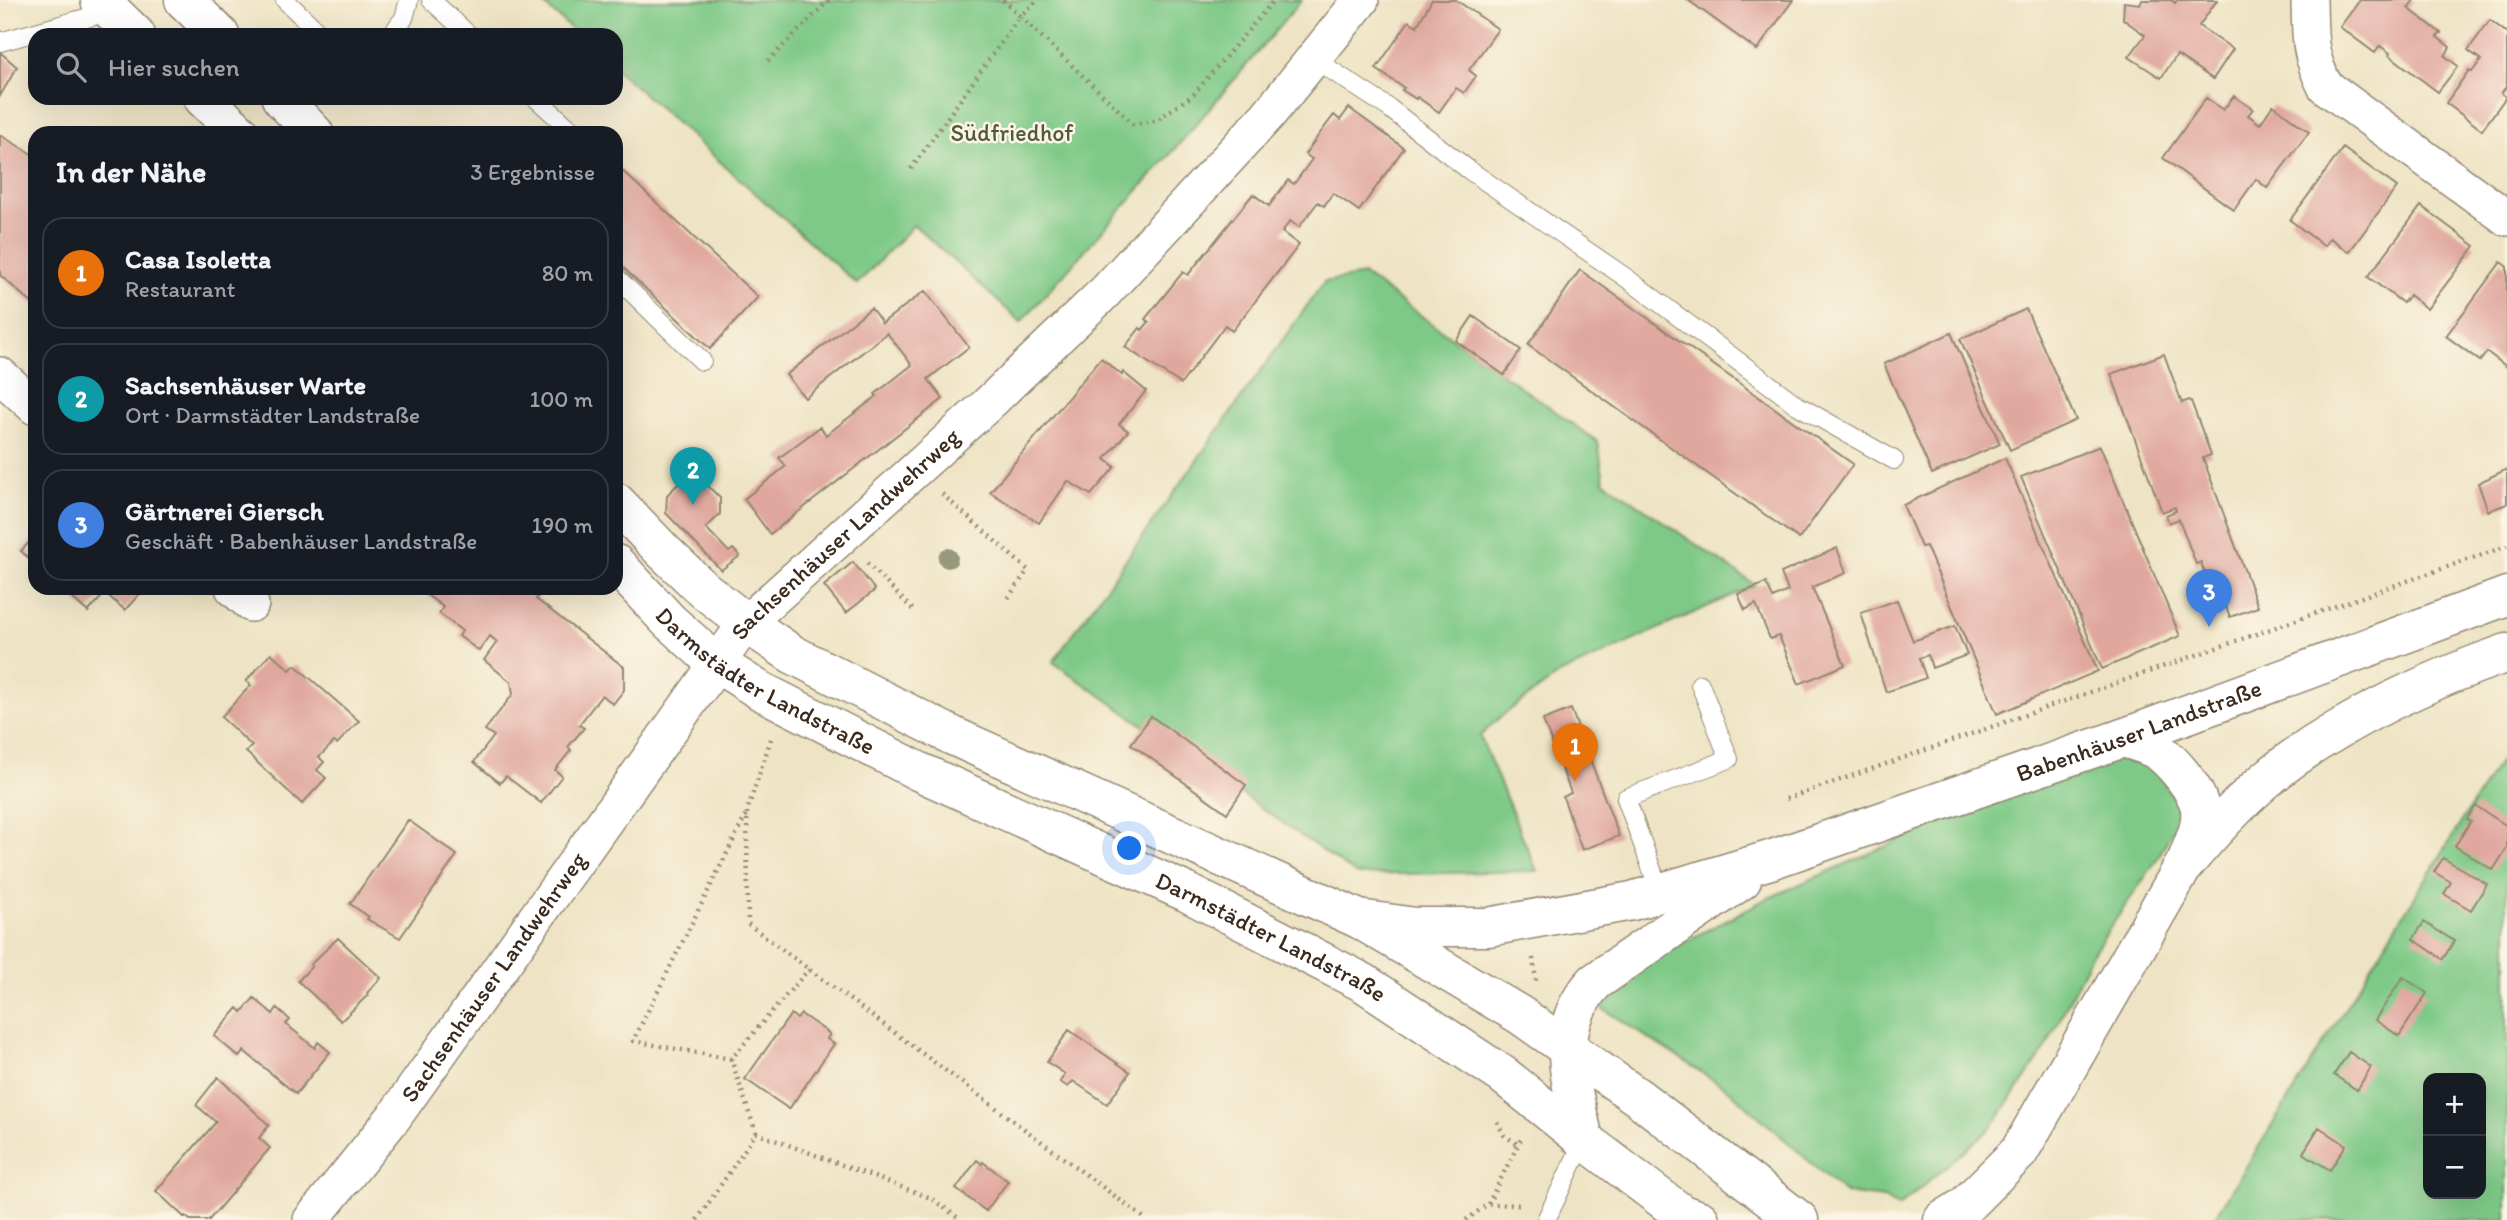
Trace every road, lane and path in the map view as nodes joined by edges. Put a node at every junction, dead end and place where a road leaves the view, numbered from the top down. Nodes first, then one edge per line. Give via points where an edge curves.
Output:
1 (184, 0) edge
2 (285, 0) edge
3 (409, 0) edge
4 (431, 0) edge
5 (829, 0) edge
6 (1003, 0) edge
7 (1038, 0) edge
8 (1274, 0) edge
9 (1362, 0) edge
10 (2309, 0) edge
11 (116, 15) edge
12 (1020, 16) junction
13 (60, 28) edge
14 (213, 28) edge
15 (314, 28) edge
16 (396, 28) edge
17 (461, 28) edge
18 (28, 35) edge
19 (0, 42) edge
20 (1314, 59) junction
21 (768, 61) dead end
22 (210, 105) edge
23 (288, 105) edge
24 (544, 105) edge
25 (233, 126) edge
26 (307, 126) edge
27 (567, 126) edge
28 (911, 169) dead end
29 (2507, 218) edge
30 (623, 285) edge
31 (702, 361) dead end
32 (0, 374) edge
33 (28, 400) edge
34 (1894, 460) dead end
35 (915, 470) junction
36 (623, 509) edge
37 (842, 537) junction
38 (2507, 546) edge
39 (623, 572) edge
40 (2507, 597) edge
41 (1006, 601) dead end
42 (914, 611) dead end
43 (746, 623) junction
44 (2507, 653) edge
45 (716, 663) junction
46 (1700, 684) dead end
47 (775, 731) dead end
48 (2123, 738) junction
49 (1786, 799) dead end
50 (747, 811) junction
51 (1770, 860) junction
52 (2184, 865) junction
53 (1660, 892) junction
54 (1359, 919) junction
55 (1533, 954) dead end
56 (809, 969) junction
57 (1536, 986) dead end
58 (1567, 1048) junction
59 (731, 1059) junction
60 (1542, 1106) junction
61 (1493, 1116) dead end
62 (756, 1133) junction
63 (1584, 1140) junction
64 (1517, 1144) junction
65 (2020, 1152) junction
66 (1488, 1204) junction
67 (1549, 1213) edge
68 (1691, 1218) edge
69 (312, 1220) edge
70 (697, 1220) edge
71 (961, 1220) edge
72 (1147, 1220) edge
73 (1466, 1220) edge
74 (1799, 1220) edge
75 (1943, 1220) edge
76 (1980, 1220) edge

1 - 14 main road
2 - 15 lane
3 - 16 lane
4 - 17 lane
5 - 21 path
6 - 12 path
7 - 12 path
8 - 12 path via 1194,95 1155,121 1133,124
9 - 20 street, Sachsenhäuser Landwehrweg
10 - 29 street via 2310,48 2325,86
11 - 13 lane
12 - 28 path
18 - 19 lane
20 - 34 lane via 1625,277 1797,405
20 - 35 street, Sachsenhäuser Landwehrweg via 1105,292
22 - 25 main road
23 - 26 main road
24 - 27 lane
30 - 31 lane
32 - 33 street
35 - 37 street, Sachsenhäuser Landwehrweg
35 - 41 path via 1028,570
36 - 43 main road, Darmstädter Landstraße via 703,589
37 - 42 path
37 - 43 street, Sachsenhäuser Landwehrweg
38 - 49 path
39 - 45 main road, Darmstädter Landstraße
40 - 48 main road, Babenhäuser Landstraße
43 - 45 street, Sachsenhäuser Landwehrweg
43 - 54 main road, Darmstädter Landstraße via 792,654 953,736
44 - 52 main road via 2362,716 2291,760 2217,826
45 - 60 main road, Darmstädter Landstraße via 759,690 920,772 1186,892 1363,983
45 - 69 street, Sachsenhäuser Landwehrweg via 394,1116
46 - 53 lane via 1728,759 1626,798
47 - 50 path
48 - 51 main road, Babenhäuser Landstraße
48 - 52 main road via 2155,749 2176,768 2200,807 2198,833
50 - 56 path via 748,925
50 - 59 path via 633,1041
51 - 53 main road, Darmstädter Landstraße
51 - 58 main road via 1595,982 1572,1015
52 - 65 main road
53 - 54 main road, Darmstädter Landstraße via 1488,928 1415,927
54 - 58 main road, Darmstädter Landstraße
55 - 57 path
56 - 59 path
56 - 72 path
58 - 63 main road
58 - 74 main road, Darmstädter Landstraße
59 - 62 path
60 - 63 main road, Darmstädter Landstraße
60 - 64 path
61 - 64 path via 1504,1135
62 - 70 path
62 - 71 path via 931,1198
63 - 67 lane
63 - 68 main road, Darmstädter Landstraße
64 - 66 path
65 - 75 main road via 1965,1206
65 - 76 main road
66 - 67 path
66 - 73 path

